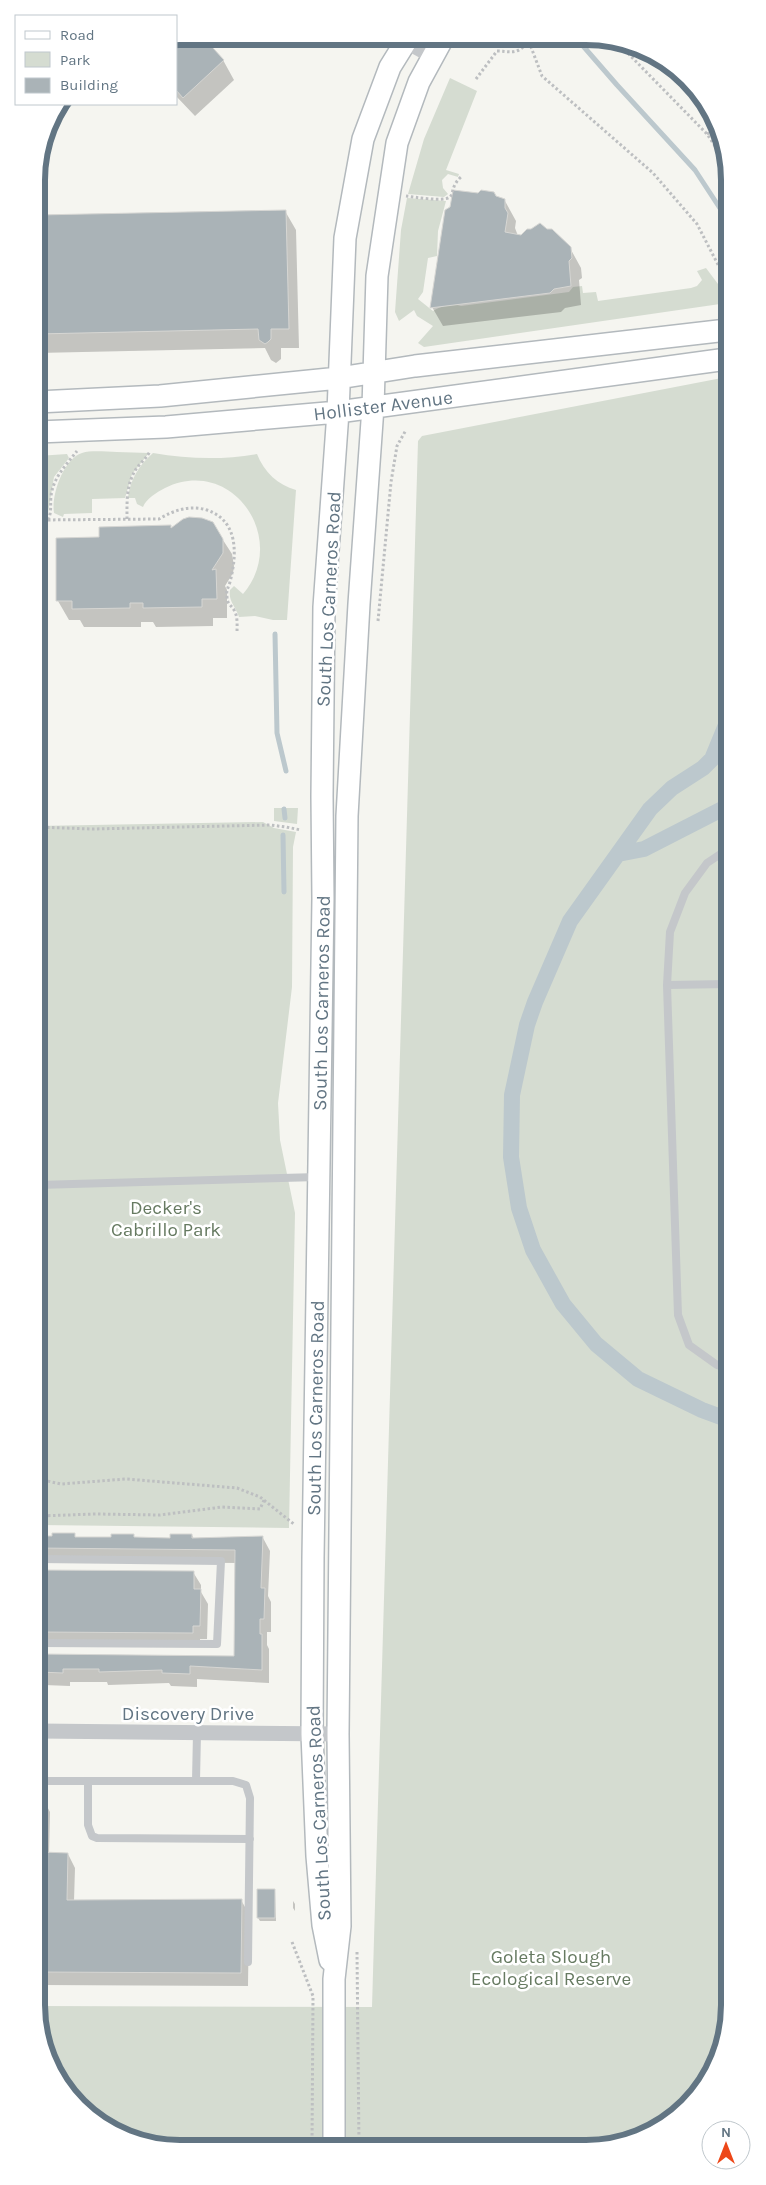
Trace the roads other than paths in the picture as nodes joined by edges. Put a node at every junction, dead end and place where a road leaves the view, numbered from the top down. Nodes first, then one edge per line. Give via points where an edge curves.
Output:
1 (401, 45) edge
2 (414, 45) edge
3 (439, 45) edge
4 (432, 56) junction
5 (721, 331) edge
6 (721, 359) edge
7 (375, 372) junction
8 (339, 378) junction
9 (45, 402) edge
10 (373, 407) junction
11 (338, 412) junction
12 (45, 432) edge
13 (721, 854) edge
14 (721, 984) edge
15 (668, 985) junction
16 (318, 1177) junction
17 (45, 1184) edge
18 (721, 1366) edge
19 (45, 1559) edge
20 (45, 1642) edge
21 (45, 1732) edge
22 (197, 1733) junction
23 (312, 1734) junction
24 (338, 1734) junction
25 (45, 1780) edge
26 (88, 1781) junction
27 (196, 1781) junction
28 (250, 1839) junction
29 (248, 1962) dead end
30 (334, 1980) junction
31 (334, 2140) edge

1 - 8 main road, South Los Carneros Road via 363,139 345,238
2 - 4 street
3 - 4 main road, South Los Carneros Road
4 - 7 main road, South Los Carneros Road via 419,82 398,143 377,276
5 - 7 main road, Hollister Avenue
6 - 10 main road, Hollister Avenue
7 - 8 main road, Hollister Avenue
7 - 10 main road, South Los Carneros Road
8 - 9 main road, Hollister Avenue via 160,396
8 - 11 main road, South Los Carneros Road
10 - 11 main road, Hollister Avenue
10 - 24 main road, South Los Carneros Road via 358,604 346,856
11 - 12 main road, Hollister Avenue via 166,427
11 - 16 main road, South Los Carneros Road via 324,607
13 - 15 lane via 707,863 685,893 670,932
14 - 15 lane
15 - 18 lane via 678,1315 689,1345
16 - 17 lane
16 - 23 main road, South Los Carneros Road
19 - 20 lane via 221,1561 218,1644
21 - 22 street, Discovery Drive
22 - 23 street, Discovery Drive
22 - 27 lane
23 - 24 street, Discovery Drive
23 - 30 main road, South Los Carneros Road via 323,1925
24 - 30 main road, South Los Carneros Road via 340,1926
25 - 26 lane
26 - 27 lane
26 - 28 lane via 88,1825 92,1836 97,1838
27 - 28 lane via 233,1781 246,1785 250,1798
28 - 29 lane
30 - 31 main road, South Los Carneros Road

